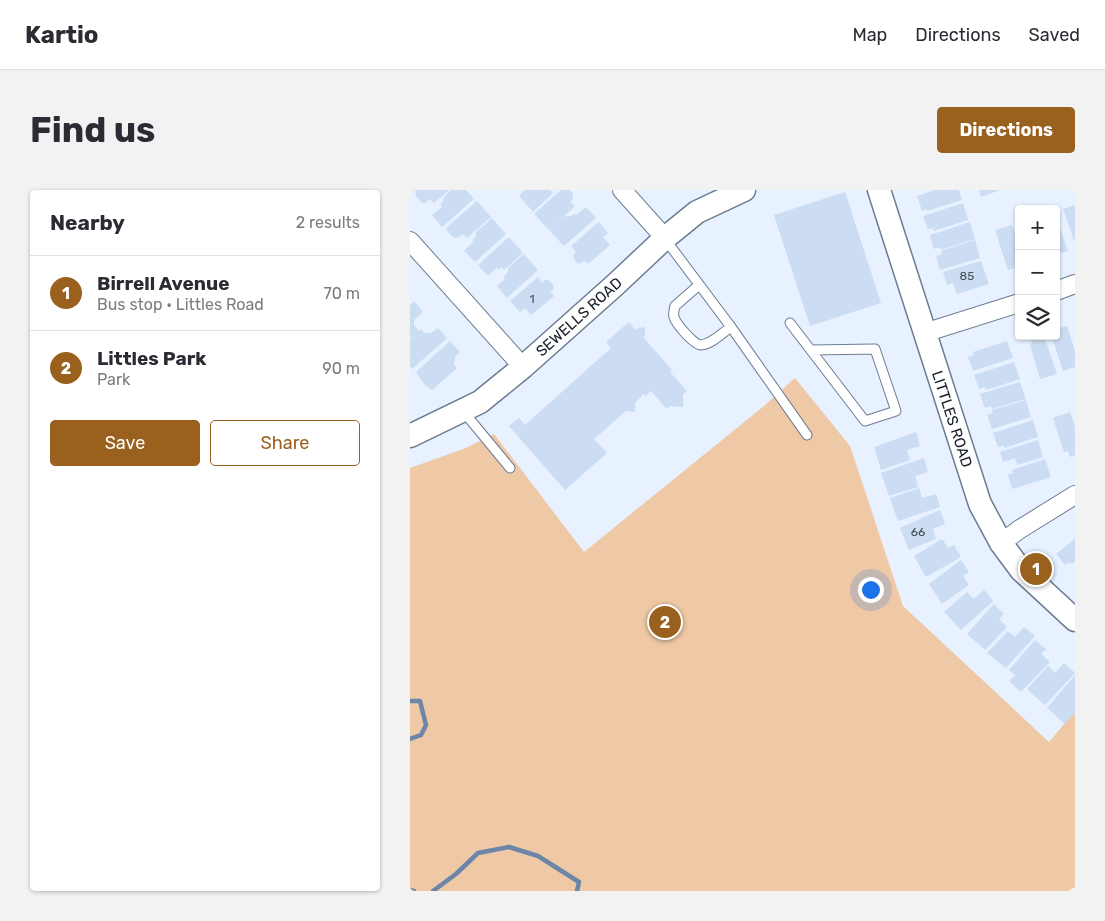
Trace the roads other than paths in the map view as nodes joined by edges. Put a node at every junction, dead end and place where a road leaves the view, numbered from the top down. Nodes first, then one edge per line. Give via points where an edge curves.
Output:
1 (622, 190) edge
2 (744, 190) edge
3 (879, 190) edge
4 (665, 238) junction
5 (410, 241) edge
6 (1075, 284) edge
7 (700, 285) junction
8 (1060, 289) edge
9 (1015, 304) edge
10 (790, 323) dead end
11 (731, 327) junction
12 (924, 333) junction
13 (811, 350) junction
14 (523, 367) junction
15 (463, 410) junction
16 (807, 435) dead end
17 (410, 436) edge
18 (510, 468) dead end
19 (1075, 495) edge
20 (1001, 543) junction
21 (1075, 620) edge

1 - 4 street
2 - 4 street, SEWELLS ROAD via 697,212
3 - 12 street, LITTLES ROAD
4 - 7 lane
4 - 14 street, SEWELLS ROAD
5 - 14 street
6 - 8 street
7 - 11 lane
7 - 11 lane via 675,306 675,320 697,344 711,341
9 - 12 street
10 - 13 lane
11 - 16 lane
12 - 20 street, LITTLES ROAD via 980,504
13 - 13 lane via 875,349 896,411 865,421
14 - 15 street, SEWELLS ROAD via 480,402
15 - 17 street, SEWELLS ROAD
15 - 18 lane
19 - 20 street
20 - 21 street, LITTLES ROAD via 1021,570

